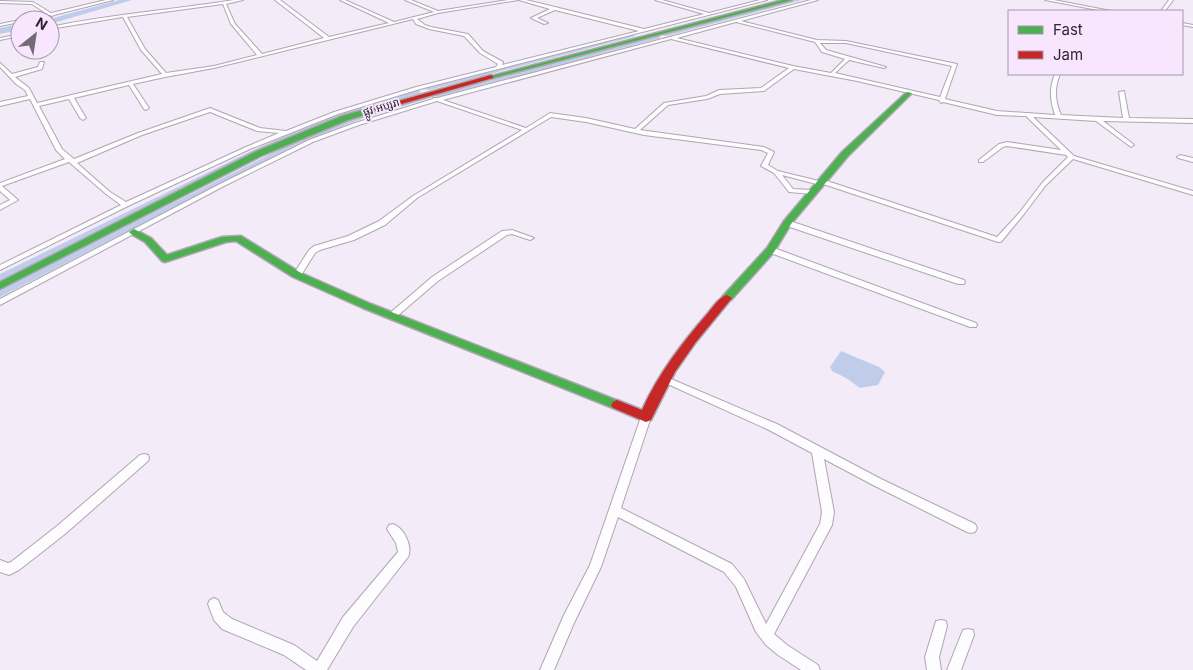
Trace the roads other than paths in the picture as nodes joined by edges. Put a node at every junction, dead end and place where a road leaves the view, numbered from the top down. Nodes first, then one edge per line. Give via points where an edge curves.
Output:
1 (111, 0) edge
2 (240, 0) edge
3 (277, 0) edge
4 (342, 0) edge
5 (406, 0) edge
6 (516, 0) edge
7 (523, 0) edge
8 (532, 0) edge
9 (657, 0) edge
10 (765, 0) edge
11 (816, 0) edge
12 (1046, 0) edge
13 (782, 1) edge
14 (1059, 1) edge
15 (0, 2) edge
16 (224, 3) junction
17 (555, 8) junction
18 (44, 10) edge
19 (1098, 10) edge
20 (438, 12) junction
21 (60, 13) edge
22 (708, 14) junction
23 (124, 15) junction
24 (414, 18) junction
25 (734, 20) junction
26 (392, 23) junction
27 (546, 24) dead end
28 (60, 26) edge
29 (644, 31) junction
30 (656, 34) junction
31 (670, 38) junction
32 (328, 39) junction
33 (817, 41) junction
34 (260, 55) junction
35 (848, 58) junction
36 (42, 63) dead end
37 (0, 64) edge
38 (792, 67) junction
39 (884, 67) dead end
40 (498, 68) junction
41 (165, 74) junction
42 (832, 74) junction
43 (1057, 75) edge
44 (11, 76) junction
45 (130, 83) junction
46 (1122, 92) dead end
47 (909, 93) junction
48 (427, 94) junction
49 (32, 96) junction
50 (71, 97) junction
51 (942, 101) junction
52 (0, 104) edge
53 (36, 105) junction
54 (146, 108) dead end
55 (1027, 114) junction
56 (1059, 117) junction
57 (83, 118) dead end
58 (1097, 119) junction
59 (1126, 120) junction
60 (1193, 121) edge
61 (527, 130) junction
62 (636, 131) junction
63 (284, 132) junction
64 (1131, 145) dead end
65 (1070, 155) junction
66 (1180, 157) dead end
67 (72, 160) junction
68 (1193, 160) edge
69 (982, 161) dead end
70 (776, 172) junction
71 (821, 182) junction
72 (0, 187) edge
73 (812, 192) junction
74 (1193, 193) edge
75 (126, 205) junction
76 (0, 208) edge
77 (787, 223) junction
78 (134, 232) junction
79 (530, 238) dead end
80 (771, 250) junction
81 (0, 268) edge
82 (297, 275) junction
83 (962, 282) dead end
84 (0, 286) edge
85 (0, 302) edge
86 (393, 315) junction
87 (973, 325) dead end
88 (664, 379) junction
89 (646, 417) junction
90 (817, 450) junction
91 (144, 458) dead end
92 (616, 511) junction
93 (971, 528) dead end
94 (393, 529) dead end
95 (0, 566) edge
96 (214, 604) dead end
97 (942, 626) dead end
98 (766, 635) junction
99 (968, 635) dead end
100 (318, 670) edge
101 (547, 670) edge
102 (814, 670) edge
103 (934, 670) edge
104 (954, 670) edge

1 - 21 street
2 - 16 street
3 - 32 street
4 - 26 street
5 - 20 street
6 - 20 street
7 - 8 street
7 - 17 street
9 - 22 street
10 - 22 street
11 - 25 street
12 - 14 street
13 - 30 street, ផ្លូវ អប្សរា
14 - 19 street
15 - 18 street via 33,3
16 - 23 street
16 - 34 street via 233,24
17 - 27 street via 534,16 532,20
17 - 29 street
20 - 24 street
22 - 29 street
23 - 28 street
23 - 41 street via 143,50
24 - 26 street
24 - 40 street via 418,24 445,33 466,35 482,54 501,63
25 - 31 street
25 - 33 street
26 - 32 street
29 - 30 street
29 - 40 street
30 - 31 street
30 - 48 street, ផ្លូវ អប្សរា
31 - 38 street
31 - 48 street
32 - 34 street
33 - 35 street via 824,51
33 - 51 street via 842,41 956,66
34 - 41 street via 185,73
35 - 39 street
35 - 42 street
36 - 44 street via 40,68
37 - 44 street
38 - 42 street
38 - 62 street via 762,90 716,92 707,97 666,104
40 - 48 street
41 - 45 street
42 - 47 street
43 - 56 street via 1051,96
44 - 49 street
45 - 50 street
45 - 54 street
46 - 59 street
47 - 51 street
47 - 71 street via 845,154
48 - 61 street
48 - 63 street via 336,113
48 - 78 street via 311,141
48 - 84 street, ផ្លូវ អប្សរា via 345,118 260,153
49 - 52 street
49 - 53 street
50 - 53 street
50 - 57 street
51 - 55 street via 997,113
53 - 67 street via 57,147
55 - 56 street
55 - 65 street
56 - 58 street
58 - 59 street
58 - 64 street
59 - 60 street
61 - 62 street via 550,115
61 - 82 street via 415,197 382,224 351,238 316,248
62 - 70 street via 766,149 772,154 764,166
63 - 67 street via 259,130 210,110
63 - 75 street
65 - 69 street via 1007,144 1001,145
65 - 71 street via 998,240
65 - 74 street
66 - 68 street
67 - 72 street
67 - 75 street
70 - 71 street
70 - 73 street via 793,192
71 - 73 street
72 - 76 street via 15,200
73 - 77 street
75 - 81 street
77 - 80 street
77 - 83 street
78 - 82 street via 148,240 165,259 225,239 238,238
78 - 85 street
79 - 86 street via 505,233 435,279
80 - 87 street
80 - 88 street via 707,321
82 - 86 street
86 - 89 street
88 - 89 street
88 - 90 street
89 - 92 street
90 - 93 street
90 - 98 street via 828,512 826,525
91 - 95 street via 15,566 9,569
92 - 98 street via 728,568 738,580
92 - 101 street via 595,567 568,619
94 - 100 street via 402,541 404,553 348,622
96 - 100 street via 218,616 227,624 289,650
97 - 103 street via 932,657
98 - 102 street
99 - 104 street

